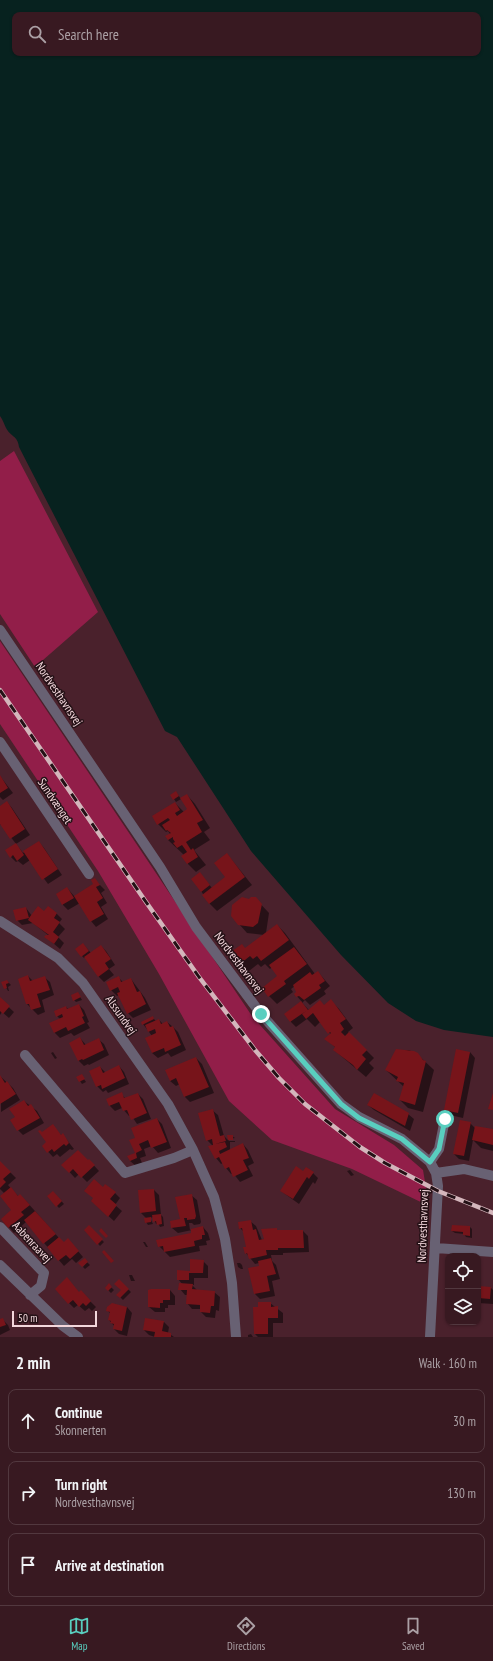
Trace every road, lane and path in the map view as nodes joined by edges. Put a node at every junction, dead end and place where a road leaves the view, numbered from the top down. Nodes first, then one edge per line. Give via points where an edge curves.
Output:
1 (0, 630) edge
2 (0, 742) edge
3 (88, 874) dead end
4 (0, 921) edge
5 (25, 1055) dead end
6 (445, 1119) dead end
7 (193, 1150) junction
8 (430, 1162) junction
9 (436, 1173) junction
10 (493, 1176) edge
11 (0, 1227) edge
12 (436, 1248) junction
13 (493, 1252) edge
14 (0, 1265) edge
15 (30, 1295) junction
16 (78, 1337) edge
17 (236, 1337) edge
18 (430, 1337) edge

1 - 8 street, Nordvesthavnsvej via 160,867 196,927 261,1014 341,1104 359,1118 402,1139
2 - 3 street, Sundvænget
4 - 7 street, Alssundvej via 58,958 83,983 168,1104
5 - 7 street via 124,1173
6 - 8 street via 439,1149
7 - 17 street, Alssundvej via 214,1197 225,1239 232,1283
8 - 9 street, Nordvesthavnsvej
9 - 10 street via 464,1169
9 - 12 street, Nordvesthavnsvej
11 - 15 street, Aabenraavej via 44,1273 40,1286
12 - 13 street
12 - 18 street, Nordvesthavnsvej
14 - 15 street
15 - 16 street

